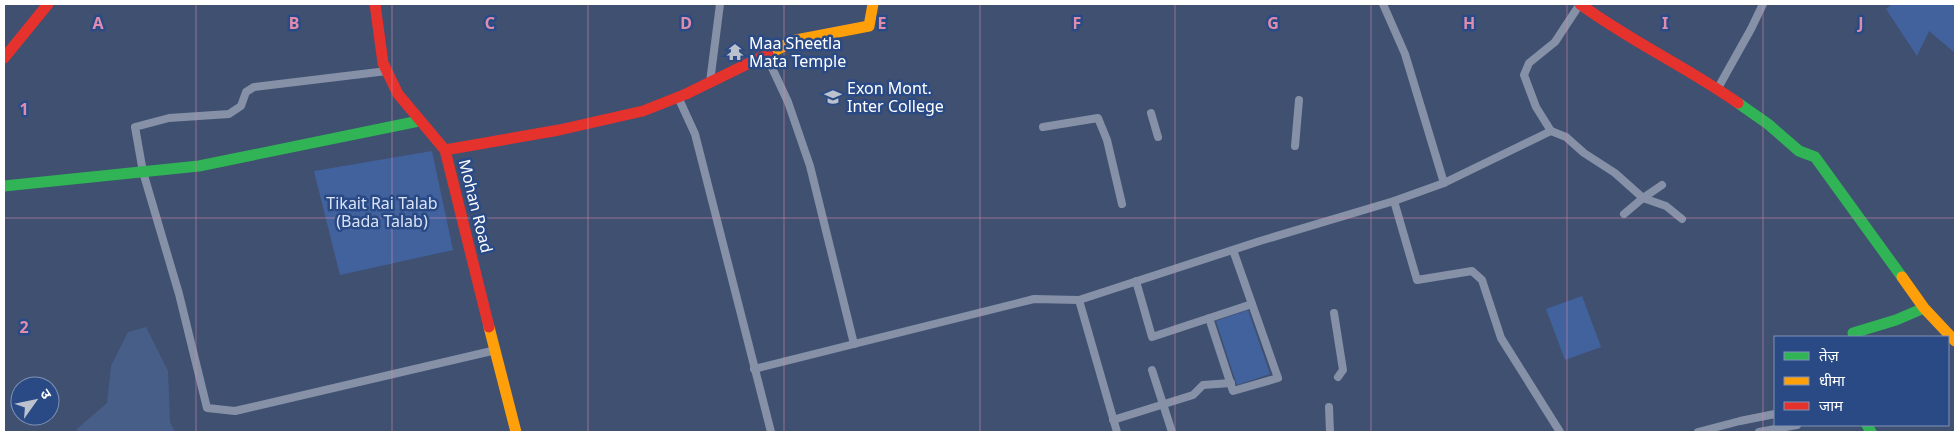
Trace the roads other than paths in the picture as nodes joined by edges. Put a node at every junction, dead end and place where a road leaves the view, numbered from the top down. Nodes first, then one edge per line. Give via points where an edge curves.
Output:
1 (48, 4) edge
2 (375, 4) edge
3 (720, 4) edge
4 (873, 4) edge
5 (1384, 4) edge
6 (1580, 4) edge
7 (1763, 4) edge
8 (766, 55) junction
9 (4, 58) edge
10 (387, 71) junction
11 (710, 82) junction
12 (1718, 88) junction
13 (678, 97) junction
14 (1299, 100) dead end
15 (1151, 114) dead end
16 (419, 121) junction
17 (1043, 127) dead end
18 (1551, 131) junction
19 (1158, 138) dead end
20 (1295, 146) dead end
21 (445, 150) junction
22 (143, 172) junction
23 (1444, 182) junction
24 (1662, 185) dead end
25 (4, 186) edge
26 (1643, 198) junction
27 (1394, 201) junction
28 (1122, 204) dead end
29 (1624, 214) dead end
30 (1682, 219) dead end
31 (1233, 250) junction
32 (1136, 281) junction
33 (1079, 300) junction
34 (1252, 304) junction
35 (1924, 308) junction
36 (1334, 312) dead end
37 (1209, 318) junction
38 (1854, 336) edge
39 (1955, 341) edge
40 (854, 344) junction
41 (496, 350) junction
42 (754, 368) junction
43 (1152, 370) dead end
44 (1338, 377) dead end
45 (1231, 383) junction
46 (1163, 404) junction
47 (1329, 407) dead end
48 (1774, 414) edge
49 (1114, 420) junction
50 (1780, 426) edge
51 (516, 432) edge
52 (771, 432) edge
53 (1117, 432) edge
54 (1172, 432) edge
55 (1330, 432) edge
56 (1560, 432) edge
57 (1698, 432) edge
58 (1759, 432) edge

1 - 9 street
2 - 10 street, Mohan Road via 383,63
3 - 11 street
4 - 8 street via 869,26 796,40
5 - 23 street via 1405,54
6 - 12 street via 1606,23
6 - 18 street via 1554,42 1528,63 1524,75 1536,107
7 - 12 street
8 - 11 street
8 - 40 street via 788,102 810,166
10 - 16 street, Mohan Road via 398,94
10 - 22 street via 254,87 246,92 241,106 229,114 169,118 135,126
11 - 13 street
12 - 35 street via 1799,151 1815,157
13 - 21 street via 643,112
13 - 42 street via 695,134
14 - 20 street
15 - 19 street
16 - 21 street, Mohan Road
16 - 22 street via 199,166
17 - 28 street via 1098,118 1107,140
18 - 23 street
18 - 26 street via 1566,137
21 - 41 street, Mohan Road
22 - 25 street
22 - 41 street via 179,294 207,408 235,411
23 - 27 street
24 - 26 street
26 - 29 street
26 - 30 street via 1666,206
27 - 31 street
27 - 56 street via 1417,280 1472,271 1482,280 1501,338
31 - 32 street
31 - 34 street
32 - 33 street
32 - 37 street via 1152,337
33 - 40 street via 1034,299
33 - 49 street
34 - 37 street
34 - 45 street via 1278,378 1233,391
35 - 38 street via 1853,333
35 - 39 street
36 - 44 street via 1343,370
37 - 45 street
40 - 42 street
41 - 51 street, Mohan Road
42 - 52 street
43 - 46 street
45 - 46 street via 1203,385 1193,395
46 - 49 street
46 - 54 street
47 - 55 street
48 - 57 street
49 - 53 street
50 - 58 street

